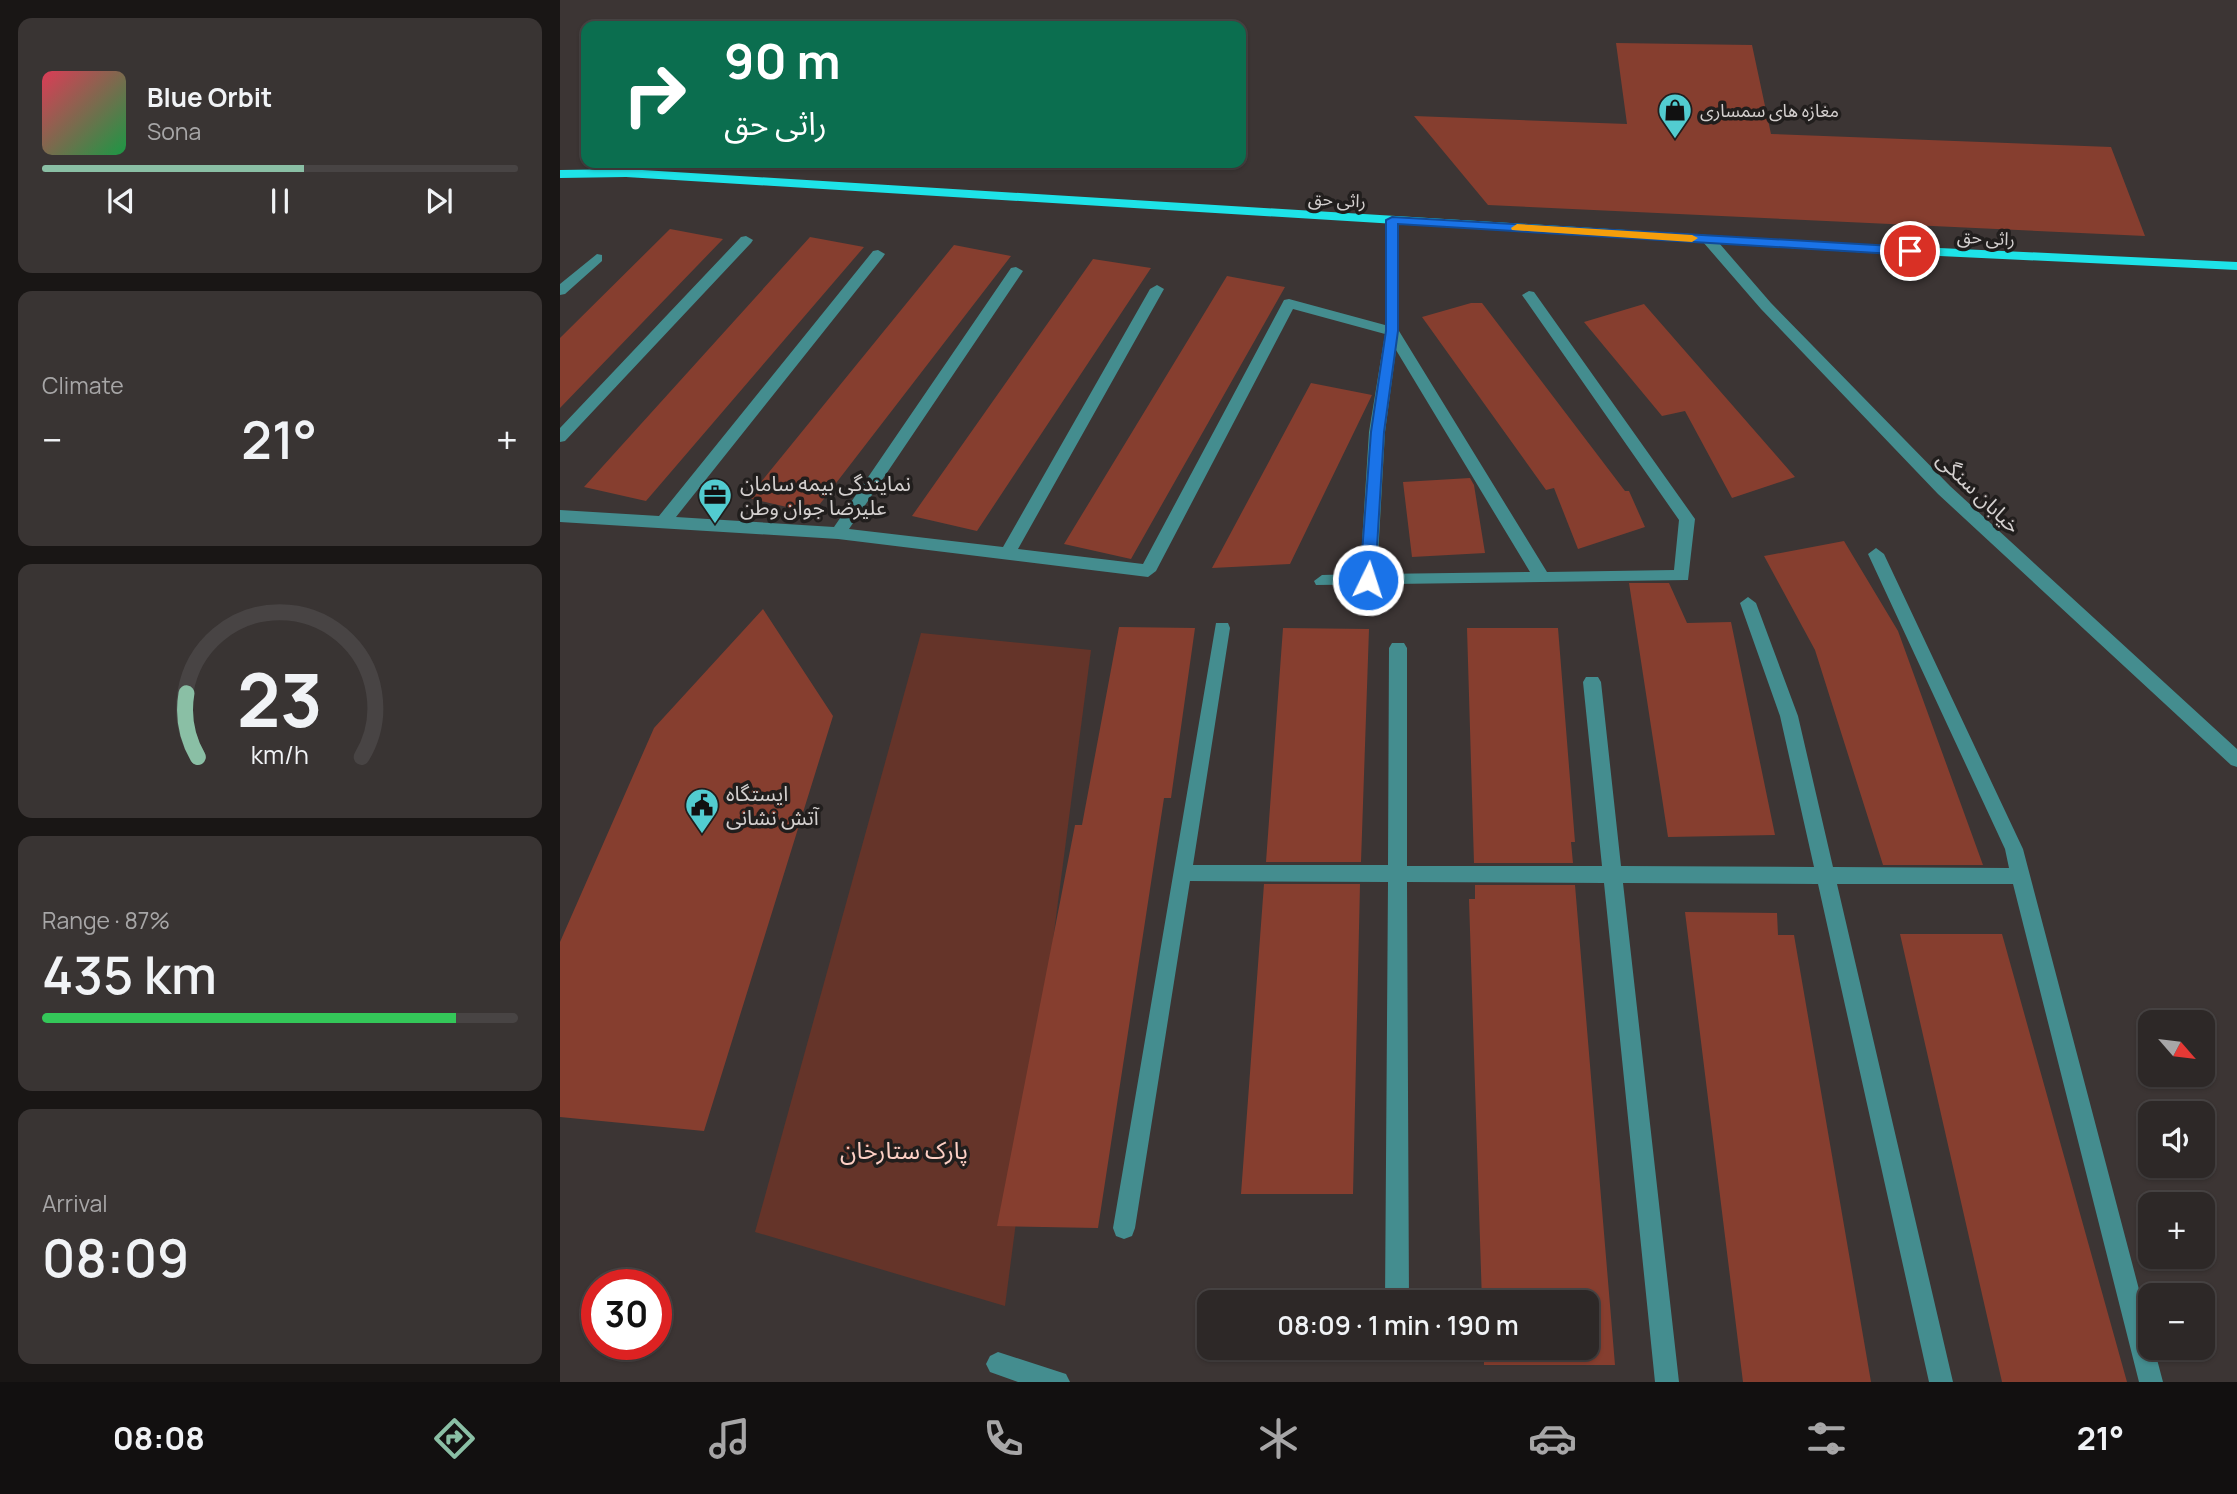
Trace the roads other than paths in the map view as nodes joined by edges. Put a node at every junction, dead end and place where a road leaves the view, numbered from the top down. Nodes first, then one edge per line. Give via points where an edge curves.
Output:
1 (560, 174) edge
2 (1392, 220) junction
3 (1708, 239) junction
4 (746, 240) dead end
5 (878, 254) dead end
6 (597, 258) dead end
7 (2237, 266) edge
8 (1016, 271) dead end
9 (1157, 289) dead end
10 (560, 291) edge
11 (1529, 295) dead end
12 (1392, 331) junction
13 (560, 437) edge
14 (560, 516) edge
15 (663, 522) junction
16 (838, 533) junction
17 (1008, 552) junction
18 (1875, 554) dead end
19 (1542, 578) junction
20 (1368, 580) junction
21 (1322, 581) dead end
22 (1748, 603) dead end
23 (1222, 628) dead end
24 (1398, 649) dead end
25 (1592, 682) dead end
26 (2237, 760) edge
27 (1182, 873) junction
28 (1398, 874) junction
29 (1613, 875) junction
30 (1826, 875) junction
31 (2021, 876) junction
32 (1124, 1228) dead end
33 (1397, 1290) edge
34 (998, 1364) dead end
35 (1058, 1382) edge
36 (1667, 1382) edge
37 (1941, 1382) edge
38 (2151, 1382) edge

1 - 2 main road, راثی حق via 626,173
2 - 3 main road, راثی حق
2 - 12 street
3 - 7 main road, راثی حق
3 - 26 street, خیابان سنگی via 1766,306 1944,490
4 - 13 street
5 - 15 street
6 - 10 street
8 - 16 street
9 - 17 street
11 - 19 street via 1687,519 1682,576
12 - 17 street via 1289,303 1148,571
12 - 19 street
12 - 20 street via 1377,432
14 - 15 street
15 - 16 street
16 - 17 street
18 - 31 street via 2014,849
19 - 20 street
20 - 21 street
22 - 30 street via 1790,716
23 - 27 street
24 - 28 street
25 - 29 street
27 - 28 street
27 - 32 street
28 - 29 street
28 - 33 street
29 - 30 street
29 - 36 street
30 - 31 street
30 - 37 street
31 - 38 street
34 - 35 street

